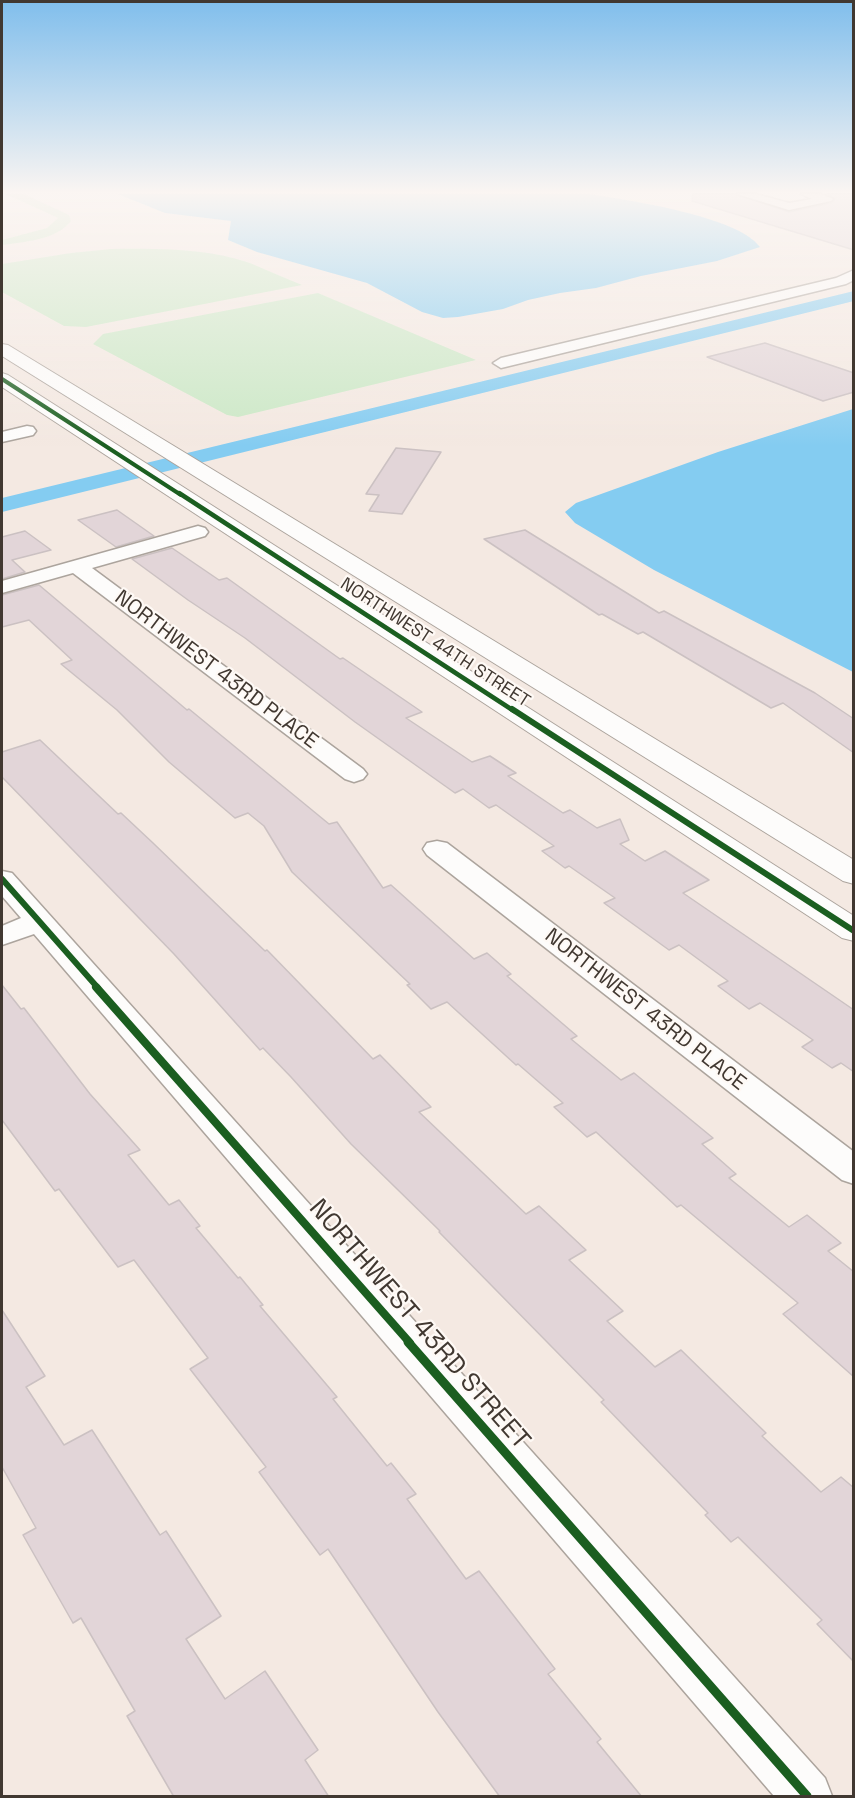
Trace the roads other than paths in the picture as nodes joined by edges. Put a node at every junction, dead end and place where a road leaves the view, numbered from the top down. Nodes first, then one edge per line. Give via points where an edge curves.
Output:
1 (846, 278) edge
2 (2, 349) edge
3 (501, 363) dead end
4 (2, 379) edge
5 (27, 431) dead end
6 (2, 437) edge
7 (276, 518) junction
8 (232, 530) junction
9 (198, 532) dead end
10 (78, 567) junction
11 (2, 587) edge
12 (354, 774) dead end
13 (437, 849) dead end
14 (854, 874) edge
15 (2, 879) edge
16 (38, 922) junction
17 (854, 931) edge
18 (2, 936) edge
19 (854, 1171) edge
20 (807, 1797) edge

1 - 3 street
2 - 7 street, NORTHWEST 44TH STREET
4 - 8 street, NORTHWEST 44TH STREET
5 - 6 street
7 - 8 street
7 - 14 street, NORTHWEST 44TH STREET
8 - 17 street, NORTHWEST 44TH STREET
9 - 10 street
10 - 11 street
10 - 12 street, NORTHWEST 43RD PLACE
13 - 19 street, NORTHWEST 43RD PLACE
15 - 16 street, NORTHWEST 43RD STREET
16 - 18 street
16 - 20 street, NORTHWEST 43RD STREET

